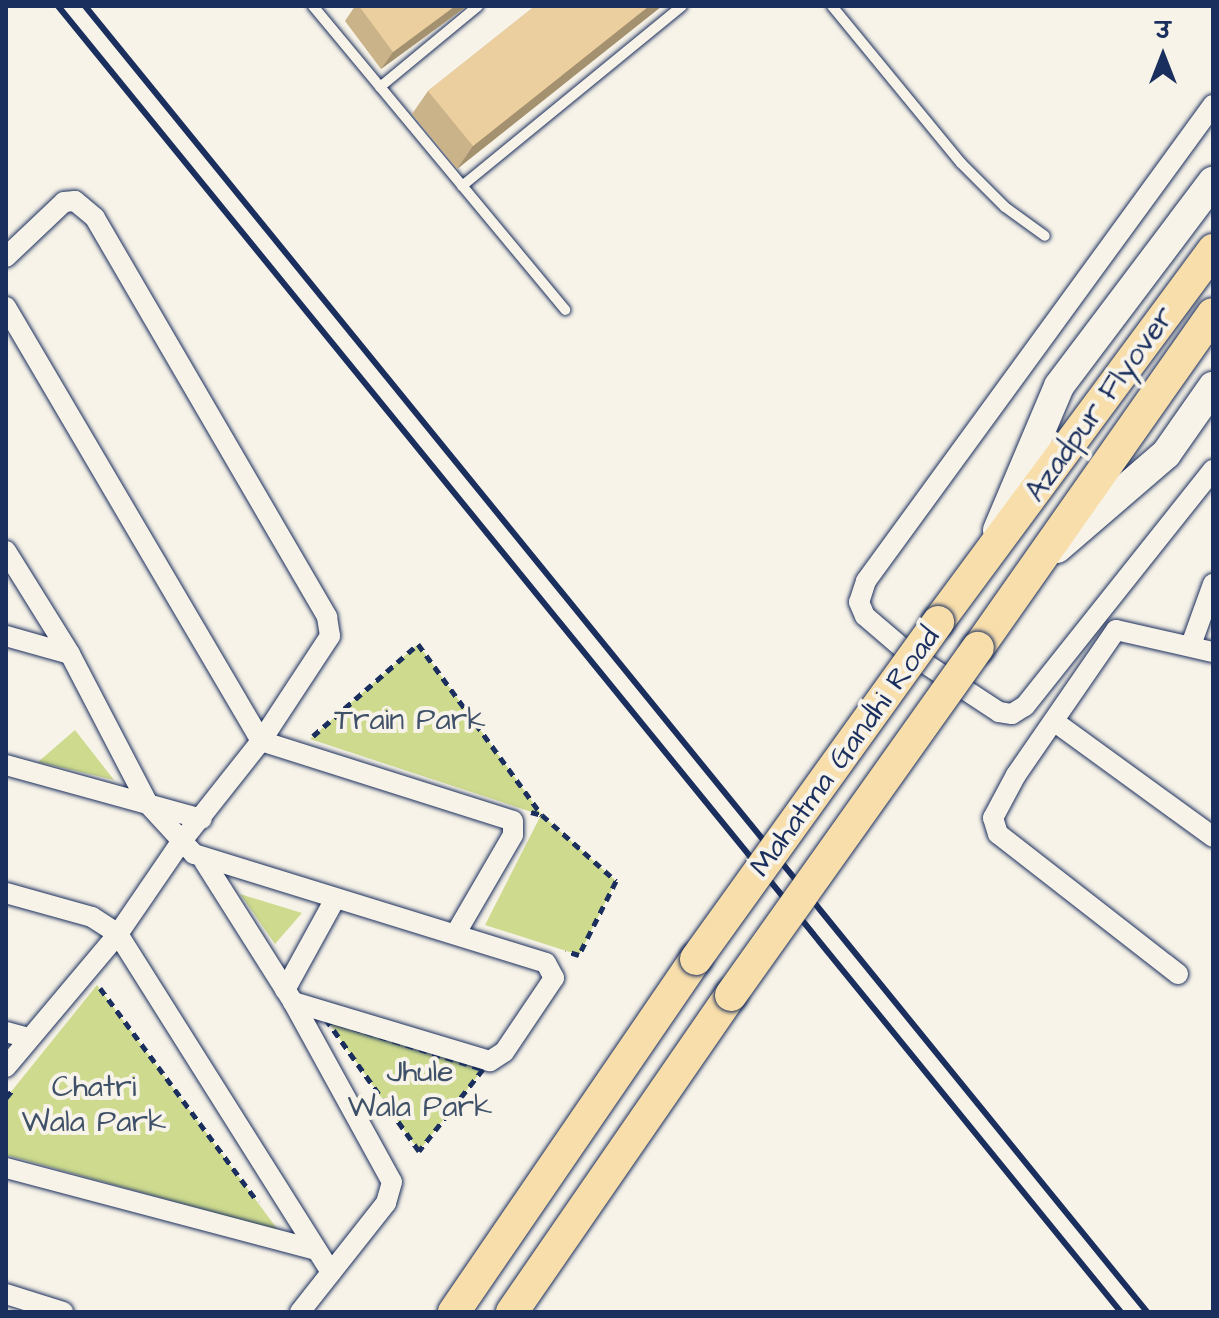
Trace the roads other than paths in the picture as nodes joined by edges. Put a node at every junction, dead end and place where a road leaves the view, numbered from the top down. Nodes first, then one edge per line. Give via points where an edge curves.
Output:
1 (478, 6) edge
2 (682, 6) edge
3 (832, 6) edge
4 (319, 8) edge
5 (380, 87) junction
6 (1213, 105) edge
7 (1213, 182) edge
8 (462, 186) junction
9 (1045, 236) dead end
10 (1213, 250) edge
11 (6, 257) edge
12 (6, 307) edge
13 (565, 310) dead end
14 (1213, 314) edge
15 (1213, 387) edge
16 (1213, 470) edge
17 (6, 551) edge
18 (986, 558) junction
19 (1031, 569) junction
20 (1213, 584) edge
21 (6, 636) edge
22 (1191, 645) junction
23 (1213, 652) edge
24 (70, 654) junction
25 (1055, 722) junction
26 (261, 741) junction
27 (6, 765) edge
28 (148, 804) junction
29 (202, 819) junction
30 (1213, 837) edge
31 (181, 842) junction
32 (204, 861) junction
33 (6, 893) edge
34 (334, 901) junction
35 (456, 933) junction
36 (118, 934) junction
37 (1178, 974) dead end
38 (289, 996) junction
39 (6, 1032) edge
40 (29, 1038) junction
41 (15, 1071) edge
42 (6, 1168) edge
43 (316, 1250) junction
44 (331, 1272) junction
45 (6, 1294) edge
46 (63, 1312) edge
47 (300, 1312) edge
48 (454, 1312) edge
49 (512, 1312) edge

1 - 5 lane
2 - 8 lane
3 - 9 lane via 961,163 1005,207
4 - 5 lane
5 - 8 lane
6 - 16 street via 866,581 859,602 865,616 906,651 999,712 1012,714 1025,706
7 - 18 main road, Mahatma Gandhi Road via 1059,386
8 - 13 lane
10 - 18 main road, Azadpur Flyover
11 - 26 street via 64,202 75,201 95,218 327,617 327,645
12 - 26 street
14 - 19 main road, Azadpur Flyover
15 - 19 main road, Mahatma Gandhi Road via 1166,454
17 - 24 street
18 - 48 main road, Mahatma Gandhi Road, bridge
19 - 49 main road, Mahatma Gandhi Road, bridge
20 - 22 street
21 - 24 street
22 - 23 street
22 - 25 street via 1116,630
24 - 28 street
25 - 30 street
25 - 37 street via 1016,775 993,818 998,834
26 - 29 street
26 - 35 street via 513,821 513,835
27 - 28 street
28 - 29 street
28 - 31 street
29 - 31 street
31 - 32 street
31 - 36 street
32 - 34 street
32 - 38 street
33 - 36 street via 92,917
34 - 35 street
34 - 38 street
35 - 38 street via 552,969 551,984 497,1059
36 - 40 street
36 - 43 street
38 - 44 street via 392,1182 386,1203
39 - 40 street
40 - 41 street
42 - 43 street
43 - 44 street
44 - 47 street
45 - 46 street

